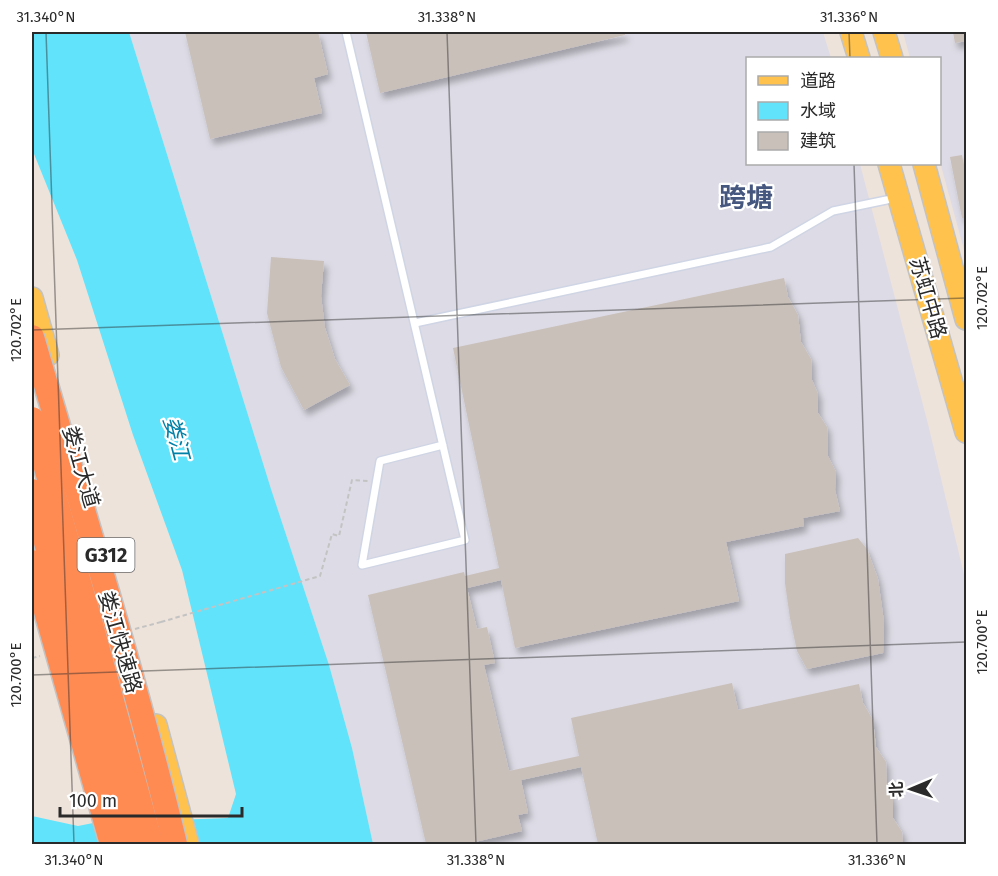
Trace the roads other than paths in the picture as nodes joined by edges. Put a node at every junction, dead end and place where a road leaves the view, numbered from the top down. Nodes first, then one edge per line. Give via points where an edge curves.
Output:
1 (346, 32) edge
2 (851, 32) edge
3 (884, 32) edge
4 (859, 57) edge
5 (892, 57) edge
6 (889, 165) edge
7 (924, 165) edge
8 (899, 197) junction
9 (32, 298) edge
10 (966, 320) edge
11 (415, 323) junction
12 (32, 337) edge
13 (32, 420) edge
14 (966, 425) edge
15 (443, 445) junction
16 (32, 457) edge
17 (32, 491) edge
18 (32, 562) edge
19 (112, 844) edge
20 (132, 844) edge
21 (139, 844) edge
22 (151, 844) edge
23 (174, 844) edge
24 (188, 844) edge

1 - 11 lane
2 - 4 main road
3 - 5 main road
6 - 8 main road, 苏虹中路
7 - 10 main road, 苏虹中路
8 - 11 lane via 833,211 771,247
8 - 14 main road, 苏虹中路
9 - 24 main road, 娄江大道 / G312
11 - 15 lane
12 - 23 highway, 娄江快速路 / G312, bridge
13 - 22 highway, 娄江快速路 / G312, bridge
15 - 15 lane via 465,540 362,565 380,461
16 - 21 main road, G312
17 - 20 highway, bridge
18 - 19 highway, bridge

